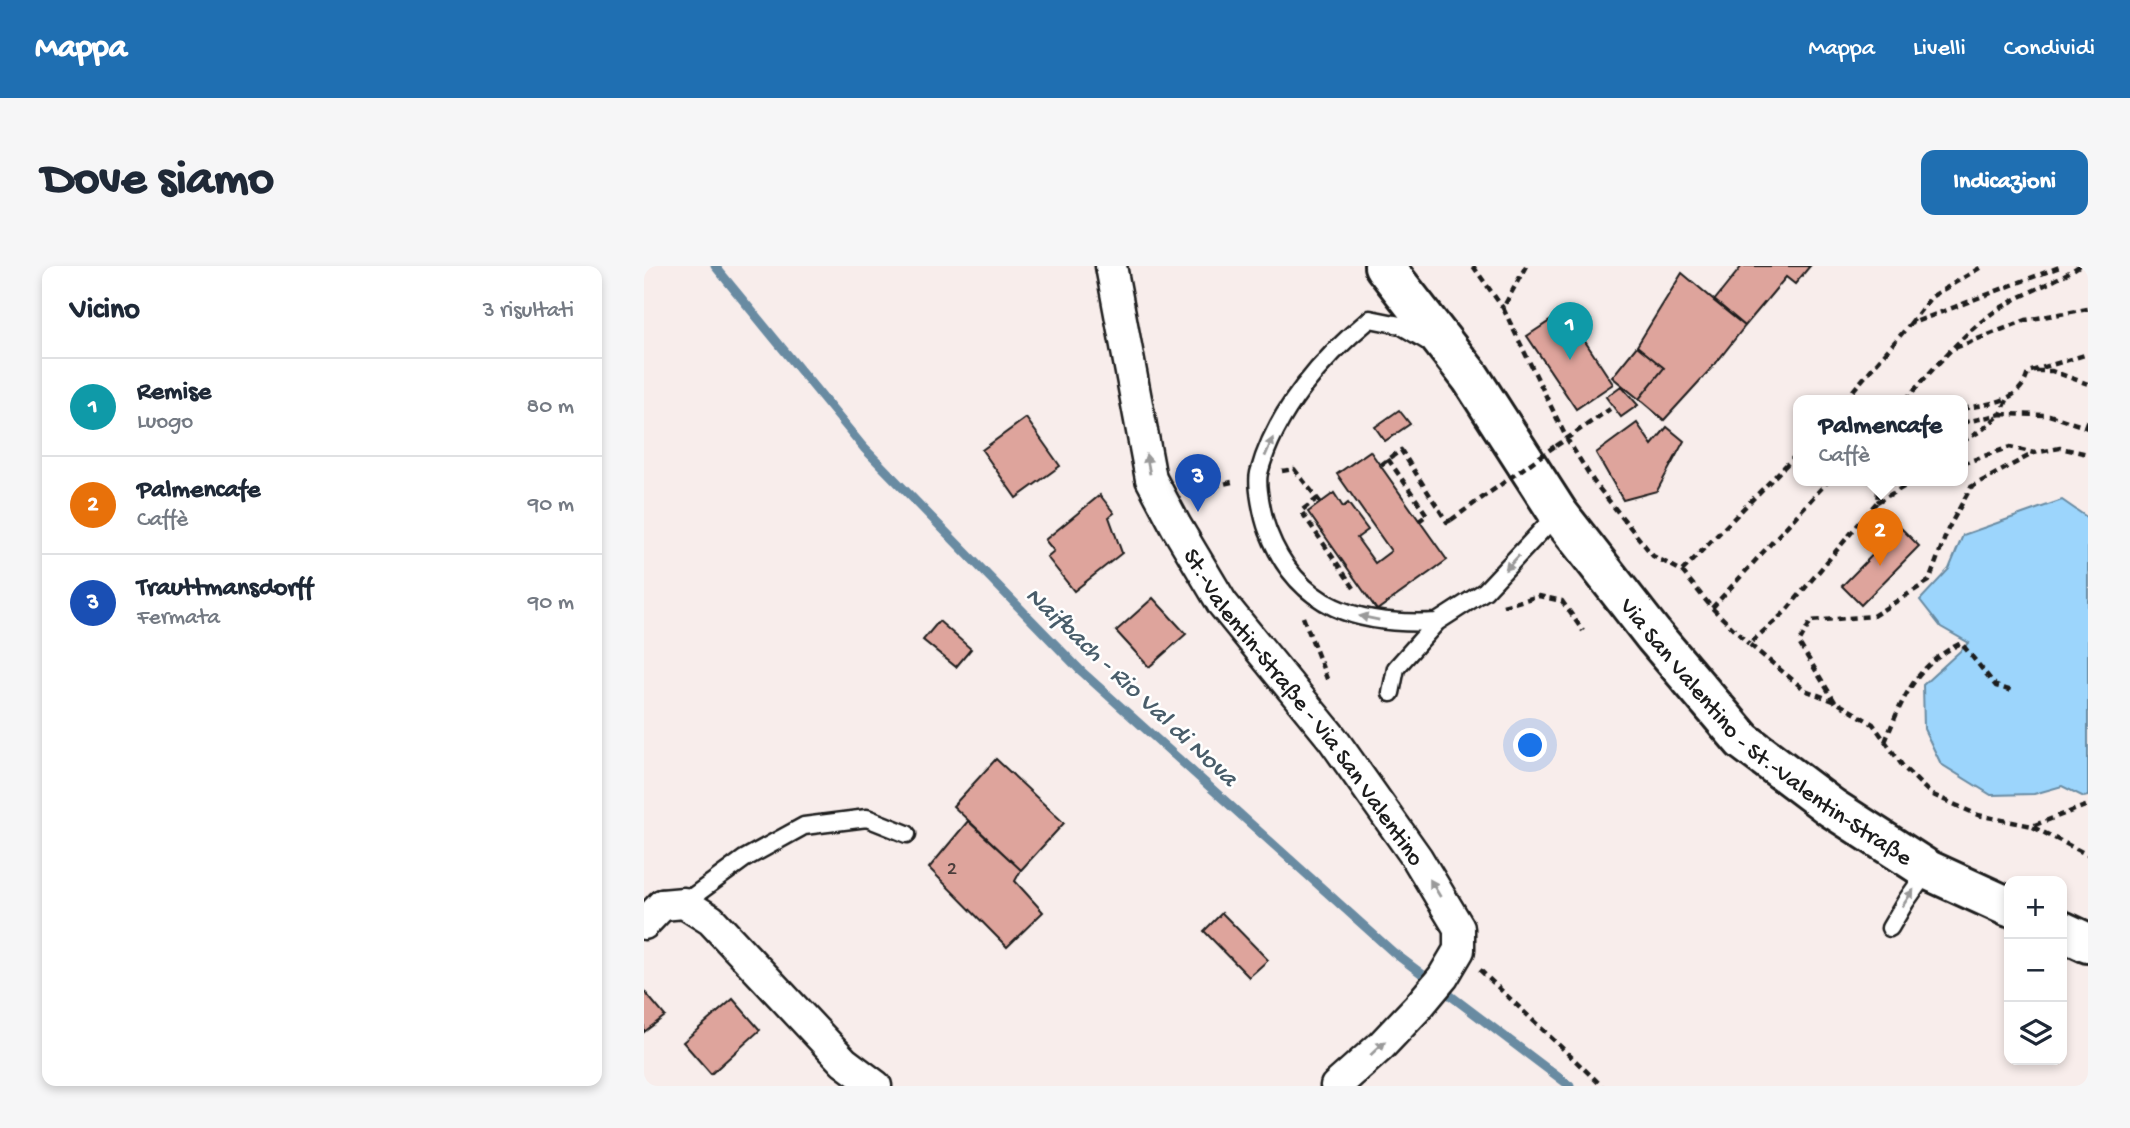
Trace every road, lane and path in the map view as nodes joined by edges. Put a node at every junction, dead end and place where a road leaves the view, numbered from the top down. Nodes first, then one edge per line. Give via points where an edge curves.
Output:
1 (1111, 266) edge
2 (1384, 266) edge
3 (1473, 266) edge
4 (1526, 266) edge
5 (1983, 266) edge
6 (2062, 266) edge
7 (2075, 266) edge
8 (1503, 308) junction
9 (2088, 309) edge
10 (1910, 324) junction
11 (1953, 349) junction
12 (2088, 354) edge
13 (1455, 357) junction
14 (2028, 372) junction
15 (2088, 384) edge
16 (1849, 395) edge
17 (1910, 395) edge
18 (2008, 399) junction
19 (1968, 408) edge
20 (1610, 409) dead end
21 (2001, 414) junction
22 (2088, 419) edge
23 (1968, 422) edge
24 (2087, 427) edge
25 (1968, 438) edge
26 (1567, 439) junction
27 (2034, 453) junction
28 (2088, 454) edge
29 (1793, 458) edge
30 (1388, 459) junction
31 (1968, 462) edge
32 (1381, 466) dead end
33 (1824, 486) edge
34 (1881, 486) edge
35 (1905, 486) edge
36 (1318, 498) dead end
37 (1877, 502) junction
38 (1558, 513) junction
39 (1419, 521) dead end
40 (1682, 571) junction
41 (1297, 582) junction
42 (1463, 606) junction
43 (1712, 608) junction
44 (1375, 620) junction
45 (1437, 622) junction
46 (1583, 631) dead end
47 (1749, 644) junction
48 (1329, 685) dead end
49 (2012, 691) dead end
50 (1391, 693) dead end
51 (1836, 702) junction
52 (1885, 743) junction
53 (2088, 805) edge
54 (2032, 826) junction
55 (907, 834) dead end
56 (2088, 855) edge
57 (1928, 870) junction
58 (659, 905) edge
59 (2004, 905) edge
60 (1890, 928) dead end
61 (2067, 933) edge
62 (2088, 943) edge
63 (1459, 950) junction
64 (876, 1086) edge
65 (1336, 1086) edge
66 (1602, 1086) edge

63 -> 1 street, St.-Valentin-Straße - Via San Valentino via 1459,928 1417,858 1332,738 1222,603 1151,478
2 - 13 main road
3 - 8 path
4 - 8 path
5 - 10 path via 1931,297
6 - 10 path
7 - 11 path via 2079,266 1992,313
8 - 26 path
9 - 11 path via 2026,320
10 - 16 path
11 - 17 path
12 - 14 path
13 - 38 main road, Via San Valentino - St.-Valentin-Straße
41 -> 13 lane via 1275,550 1264,522 1258,476 1269,444 1291,406 1321,365 1370,319 1400,326
14 - 15 path via 2052,371
14 - 18 path via 2026,384
18 - 19 path
18 - 21 path
20 - 26 path
21 - 23 path
21 - 24 path via 2049,415
21 - 25 path
22 - 24 path
26 - 30 path, bridge via 1447,522 1401,450
26 - 40 path via 1594,482 1653,556
27 - 28 path via 2060,448
27 - 31 path via 2010,447
27 - 51 path via 1971,487 1948,529 1930,581 1873,616 1811,621 1798,643
29 - 40 path
30 - 32 path
30 - 39 path via 1427,516
33 - 43 path
34 - 37 path
35 - 37 path
36 - 44 path via 1301,511
37 - 47 path via 1785,612
38 -> 42 lane via 1485,591
38 - 57 main road, Via San Valentino - St.-Valentin-Straße via 1744,741 1832,808
40 - 43 path
44 -> 41 lane via 1329,606
41 - 48 path via 1295,596
42 - 45 lane
42 - 46 path via 1483,612 1539,596 1562,601
43 - 47 path
44 - 45 lane
45 - 50 lane via 1396,668
47 - 51 path via 1805,690
49 - 52 path via 1996,686 1961,643 1914,679
51 - 52 path via 1873,724
52 - 54 path via 1931,794 1978,815
53 - 54 path
54 - 56 path
55 - 58 lane via 867,818 804,826
57 - 59 main road, Via San Valentino - St.-Valentin-Straße
60 -> 57 lane
58 - 64 street via 711,920 844,1062
61 - 62 main road
65 -> 63 street via 1418,1007
63 - 66 path

